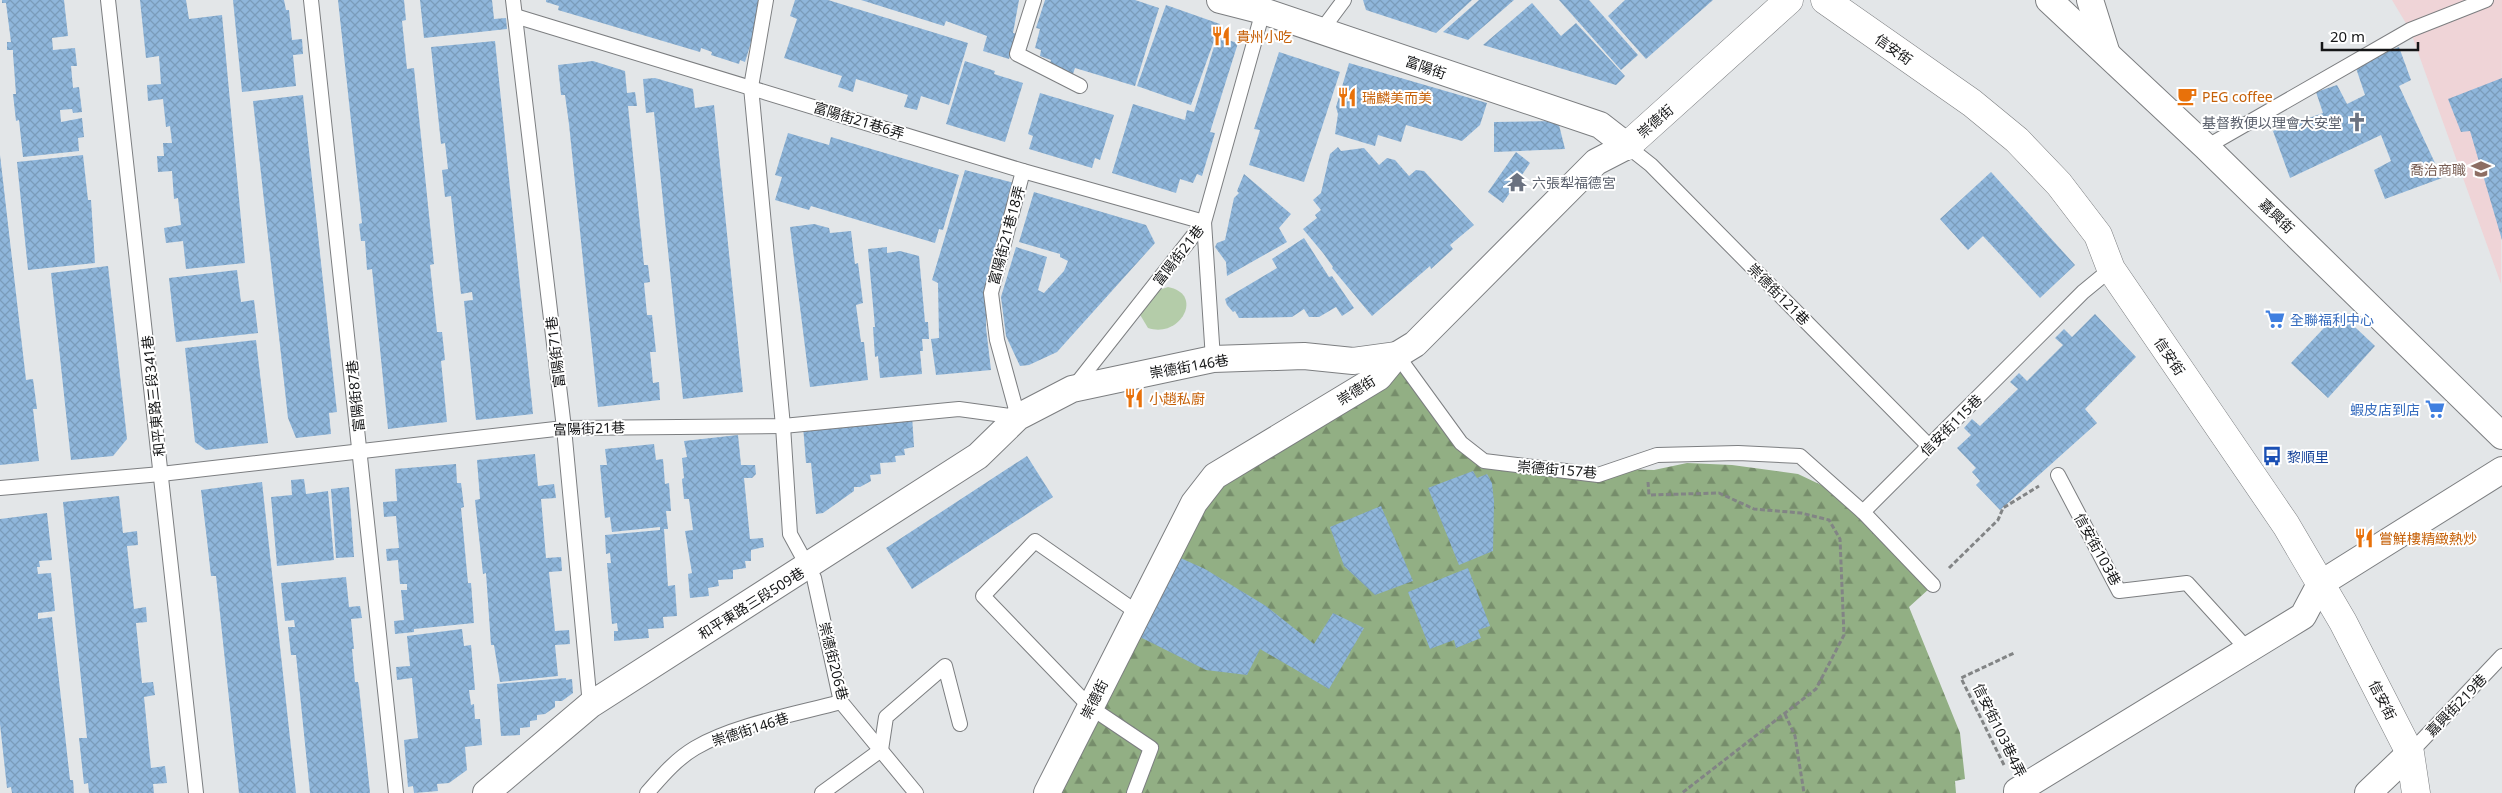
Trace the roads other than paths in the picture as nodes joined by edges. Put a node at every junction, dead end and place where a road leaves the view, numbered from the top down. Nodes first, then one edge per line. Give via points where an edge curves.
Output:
1 (108, 0) edge
2 (312, 0) edge
3 (514, 0) edge
4 (766, 0) edge
5 (1034, 0) edge
6 (1220, 0) edge
7 (1344, 0) edge
8 (1790, 0) edge
9 (1825, 0) edge
10 (2049, 0) edge
11 (2090, 0) edge
12 (2486, 0) edge
13 (1263, 11) junction
14 (515, 16) junction
15 (1321, 31) junction
16 (2106, 51) junction
17 (1080, 86) dead end
18 (751, 87) junction
19 (1626, 146) junction
20 (2206, 147) junction
21 (1023, 171) junction
22 (1204, 222) junction
23 (2111, 269) junction
24 (1397, 354) junction
25 (1213, 359) junction
26 (1072, 389) junction
27 (1018, 417) junction
28 (783, 426) junction
29 (564, 428) junction
30 (2502, 436) edge
31 (1930, 446) junction
32 (361, 452) junction
33 (2502, 470) edge
34 (161, 474) junction
35 (2058, 475) road end
36 (0, 488) edge
37 (1863, 512) junction
38 (809, 566) junction
39 (2320, 584) junction
40 (1933, 585) road end
41 (1138, 613) junction
42 (2248, 650) junction
43 (2502, 656) edge
44 (842, 702) junction
45 (590, 705) junction
46 (1090, 707) junction
47 (960, 724) dead end
48 (881, 750) junction
49 (2410, 753) junction
50 (2017, 792) edge
51 (196, 793) edge
52 (396, 793) edge
53 (486, 793) edge
54 (647, 793) edge
55 (822, 793) edge
56 (916, 793) edge
57 (1047, 793) edge
58 (1134, 793) edge
59 (2368, 793) edge
60 (2416, 793) edge

1 - 34 lane, 和平東路三段341巷
2 - 32 lane, 富陽街87巷
3 - 14 lane, 富陽街71巷
4 - 18 lane, 崇德街206巷
5 - 17 lane via 1017,54
6 - 13 street, 富陽街
7 - 15 lane
8 - 19 street, 崇德街
9 - 23 street, 信安街 via 1972,102 2017,140 2060,184 2098,235
10 - 16 street, 嘉興街
11 - 16 street
12 - 20 lane via 2410,30
13 - 15 street, 富陽街
13 - 22 lane, 富陽街21巷
14 - 18 lane, 富陽街21巷6弄
14 - 29 lane, 富陽街71巷
15 - 19 street, 富陽街 via 1600,125
16 - 20 street, 嘉興街
18 - 21 lane, 富陽街21巷6弄
18 - 28 lane, 崇德街206巷
19 - 24 street, 崇德街 via 1596,162 1415,344
19 - 31 lane, 崇德街121巷 via 1651,165
20 - 30 street, 嘉興街
21 - 22 lane, 富陽街21巷6弄
21 - 27 lane, 富陽街21巷18弄 via 991,293 997,340
22 - 25 lane
22 - 26 lane, 富陽街21巷
23 - 31 lane, 信安街115巷 via 2083,292
23 - 39 street, 信安街 via 2286,526
24 - 25 street, 崇德街146巷 via 1353,361 1304,356
24 - 37 lane, 崇德街157巷 via 1461,443 1484,461 1598,475 1657,455 1738,452 1800,456
24 - 41 street, 崇德街 via 1379,377 1215,476 1194,503
25 - 26 street, 崇德街146巷
26 - 27 street, 崇德街146巷
27 - 28 lane, 富陽街21巷 via 960,409
27 - 38 street, 和平東路三段509巷 via 978,456
28 - 29 lane, 富陽街21巷
28 - 38 lane, 崇德街206巷 via 790,534
29 - 32 lane, 富陽街21巷
29 - 45 lane, 富陽街71巷
31 - 37 lane, 信安街115巷
32 - 34 lane, 富陽街21巷
32 - 52 lane, 富陽街87巷
33 - 39 street
34 - 36 lane, 富陽街21巷
34 - 51 lane, 和平東路三段341巷
35 - 42 lane, 信安街103巷 via 2119,591 2187,583
37 - 40 lane
38 - 44 lane, 崇德街206巷
38 - 45 street, 和平東路三段509巷
39 - 42 street via 2303,616
39 - 49 street, 信安街
41 - 46 street, 崇德街
41 - 46 lane via 1035,541 983,596
42 - 50 street
43 - 49 lane, 嘉興街219巷
44 - 48 lane, 崇德街206巷
44 - 54 lane, 崇德街146巷 via 722,735 694,748 671,766
45 - 53 street, 和平東路三段509巷
46 - 57 street, 崇德街
46 - 58 lane via 1151,748
47 - 48 lane via 945,666 886,718
48 - 55 lane
48 - 56 lane, 崇德街206巷
49 - 59 street
49 - 60 street, 信安街

